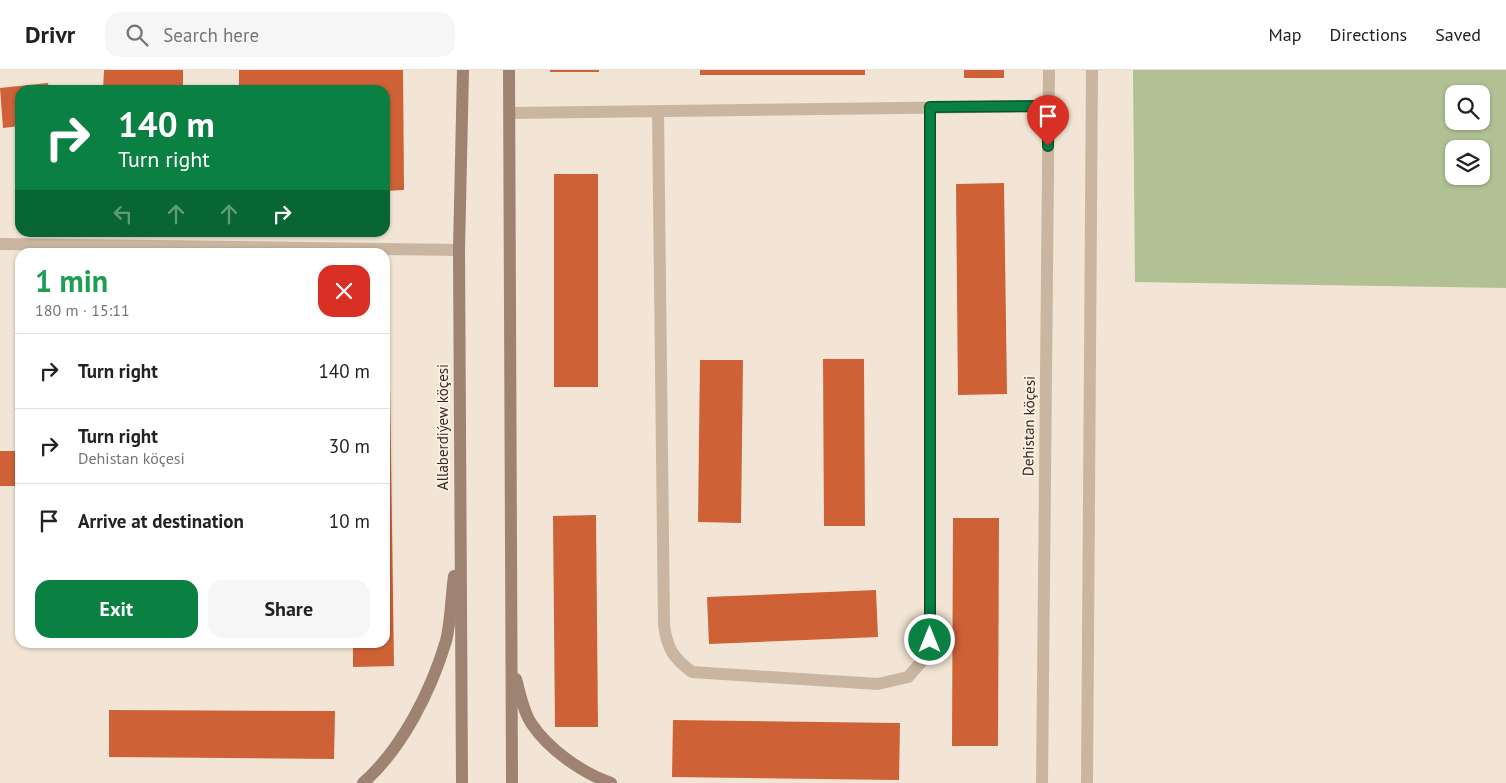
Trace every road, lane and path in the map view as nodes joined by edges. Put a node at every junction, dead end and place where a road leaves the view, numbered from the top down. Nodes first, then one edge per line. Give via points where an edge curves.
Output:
1 (463, 70) edge
2 (509, 70) edge
3 (1049, 70) edge
4 (1092, 70) edge
5 (1048, 106) junction
6 (930, 107) junction
7 (658, 111) junction
8 (510, 113) junction
9 (0, 244) edge
10 (306, 248) edge
11 (390, 249) edge
12 (459, 250) junction
13 (460, 524) junction
14 (512, 665) junction
15 (363, 783) edge
16 (462, 783) edge
17 (512, 783) edge
18 (611, 783) edge
19 (1042, 783) edge
20 (1087, 783) edge

1 - 12 street, Allaberdiýew köçesi
2 - 8 street
3 - 5 street, Dehistan köçesi
4 - 20 street
5 - 6 street
5 - 19 street, Dehistan köçesi
6 - 7 street
6 - 7 street via 930,640 924,659 908,677 878,684 692,672 678,661 667,643 664,625
7 - 8 street
8 - 14 street
9 - 10 street
11 - 12 street
12 - 13 street, Allaberdiýew köçesi
13 - 15 street via 446,640 418,709 380,768
13 - 16 street, Allaberdiýew köçesi
14 - 17 street
14 - 18 street via 531,723 566,758 591,776

